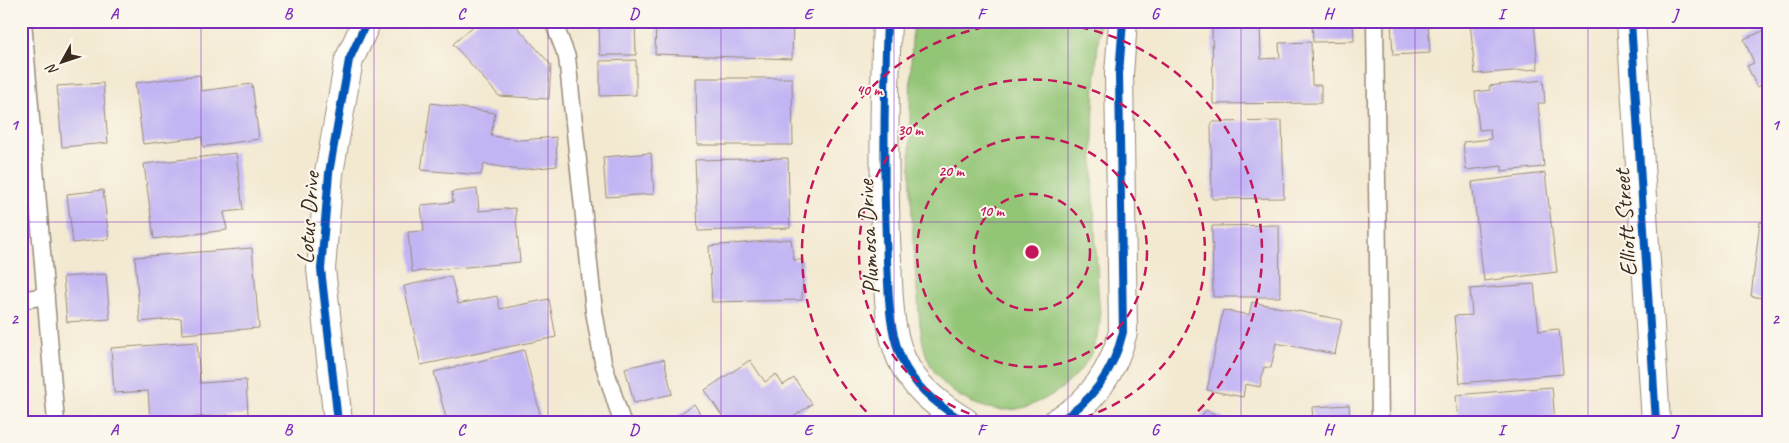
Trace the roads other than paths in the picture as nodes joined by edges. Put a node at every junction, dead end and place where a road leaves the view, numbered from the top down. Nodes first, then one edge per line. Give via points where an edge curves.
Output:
1 (23, 21) edge
2 (367, 21) edge
3 (552, 21) edge
4 (887, 21) edge
5 (1123, 21) edge
6 (1375, 21) edge
7 (1631, 21) edge
8 (46, 296) junction
9 (21, 300) edge
10 (56, 422) edge
11 (338, 422) edge
12 (622, 422) edge
13 (965, 422) edge
14 (1057, 422) edge
15 (1380, 422) edge
16 (1656, 422) edge

1 - 8 lane
2 - 11 street, Lotus Drive via 349,60 329,173 321,270
3 - 12 lane via 567,57 594,311 603,362
4 - 13 street, Plumosa Drive via 883,164 893,332 901,357 922,390
5 - 14 street via 1119,74 1123,332 1113,364 1100,384
6 - 15 lane
7 - 16 street, Elliott Street
8 - 9 lane
8 - 10 lane

